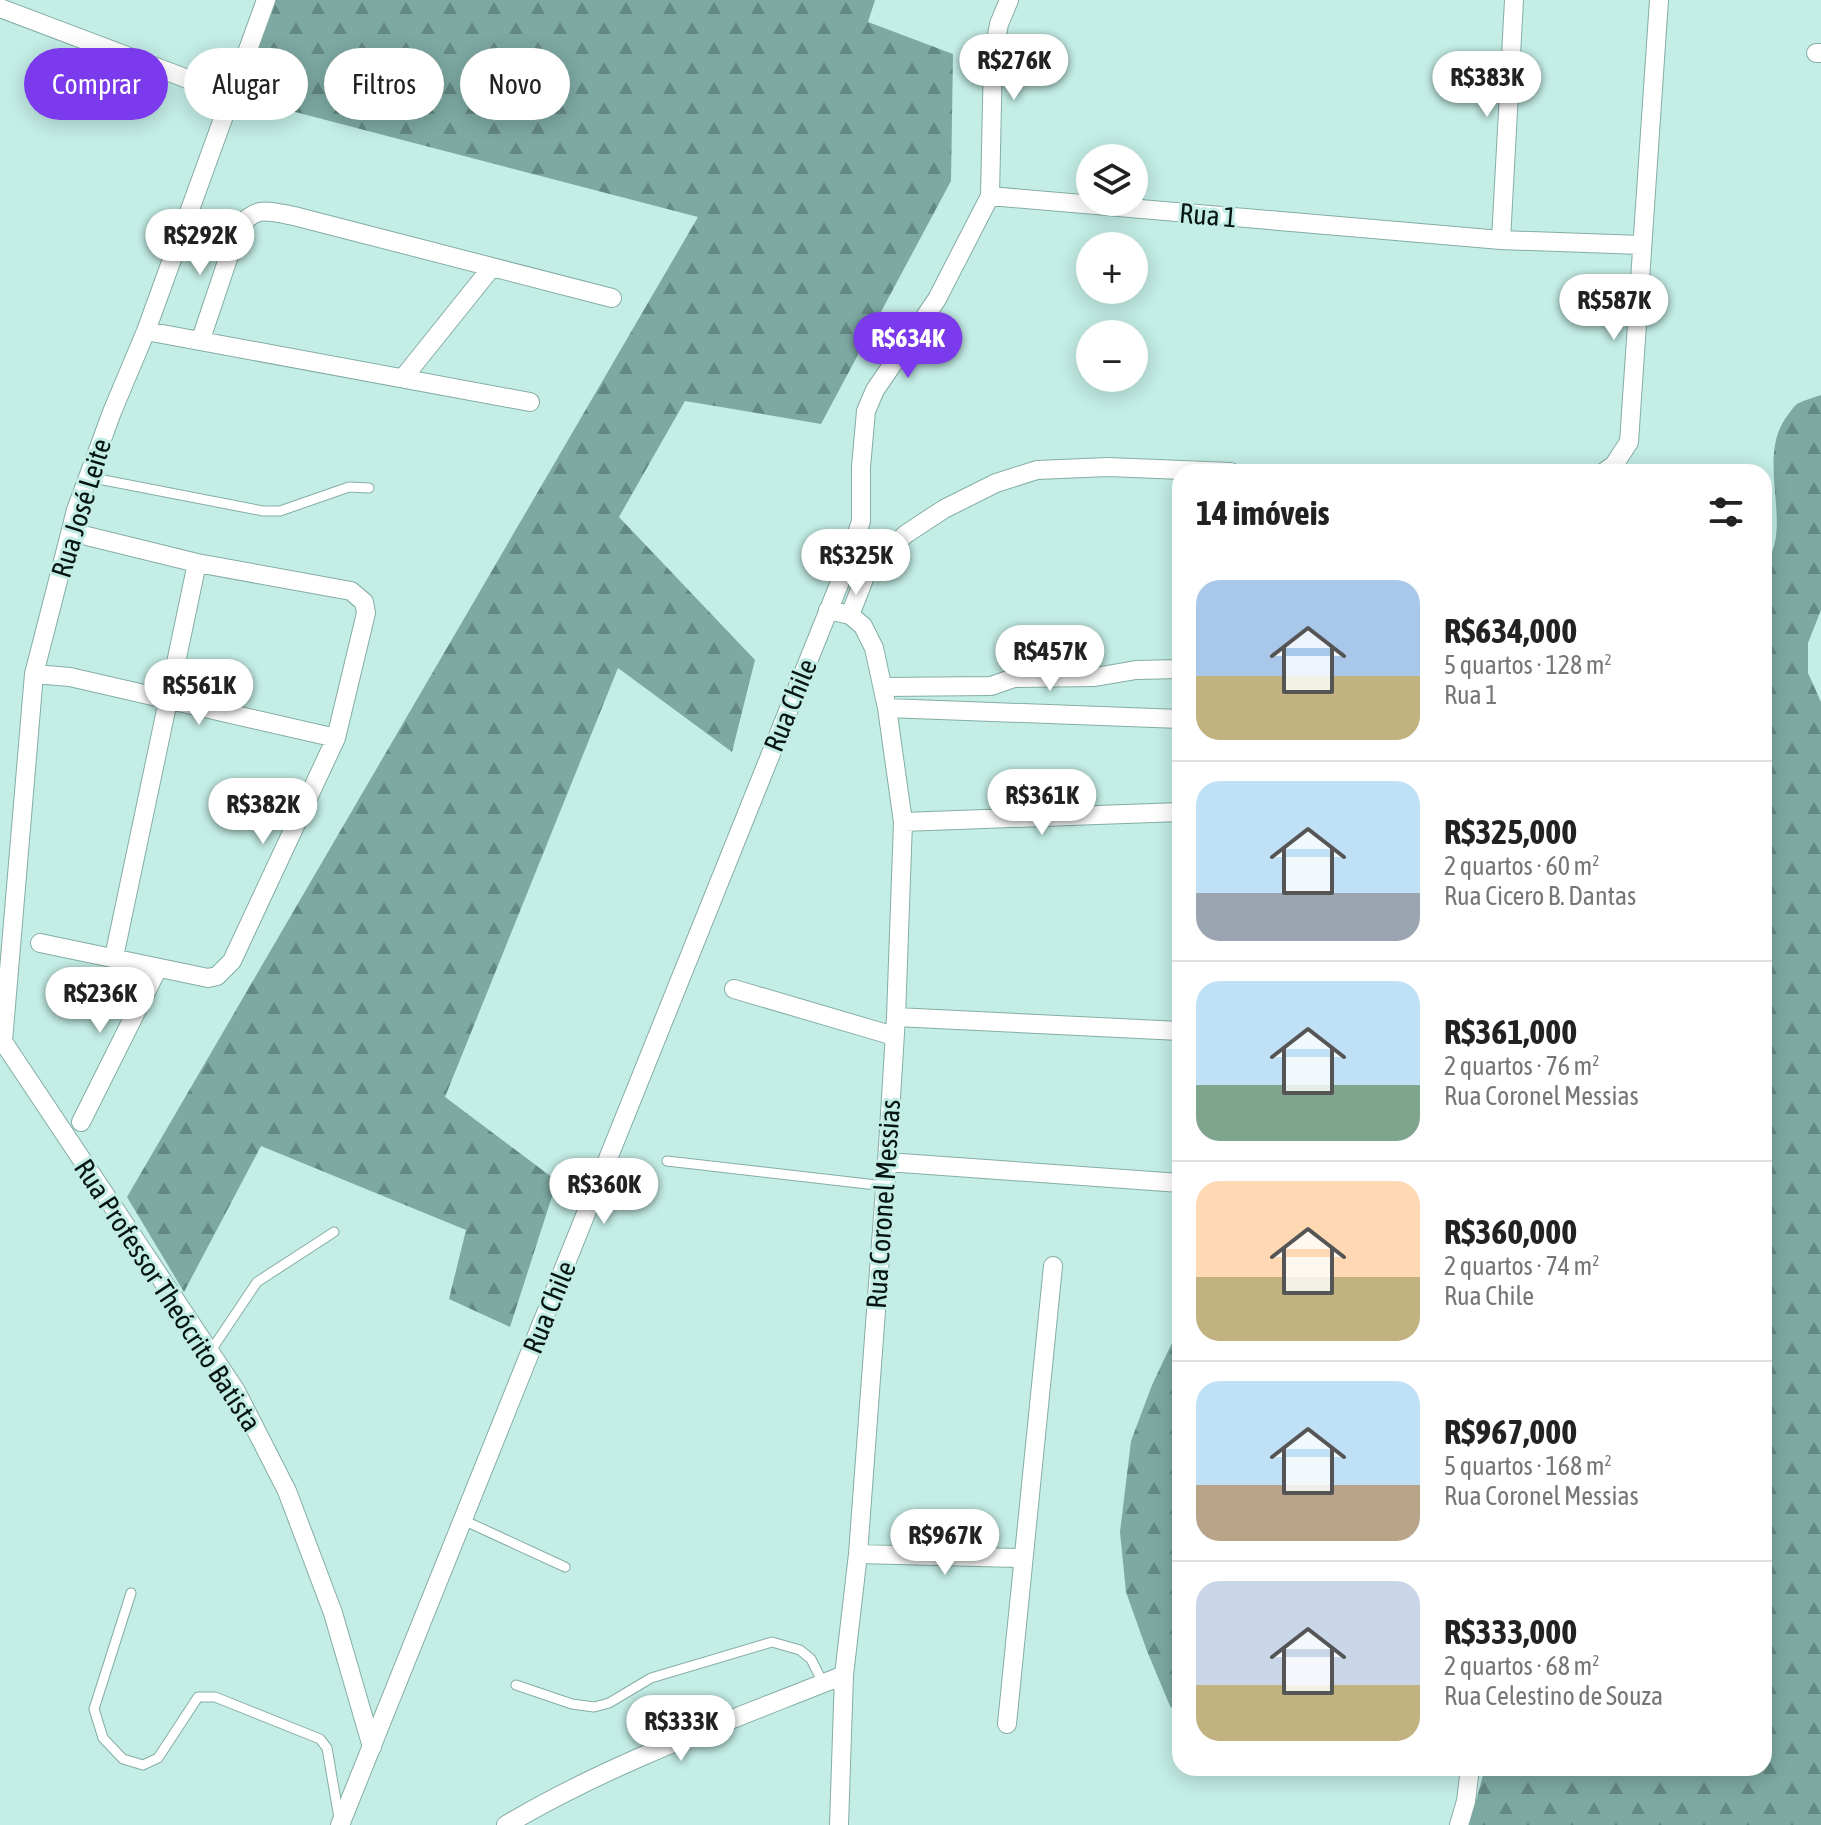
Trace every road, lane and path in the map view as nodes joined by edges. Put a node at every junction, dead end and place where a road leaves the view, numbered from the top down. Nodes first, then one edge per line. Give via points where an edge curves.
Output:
1 (266, 0) edge
2 (1009, 0) edge
3 (1514, 0) edge
4 (1659, 0) edge
5 (0, 8) edge
6 (248, 48) edge
7 (184, 78) edge
8 (221, 120) edge
9 (990, 196) junction
10 (1501, 240) junction
11 (1641, 245) junction
12 (492, 267) junction
13 (612, 298) dead end
14 (146, 331) junction
15 (201, 339) junction
16 (403, 378) junction
17 (530, 402) dead end
18 (1615, 464) edge
19 (1172, 470) edge
20 (88, 477) junction
21 (369, 488) dead end
22 (87, 536) dead end
23 (197, 563) junction
24 (828, 610) junction
25 (850, 615) junction
26 (1172, 669) edge
27 (34, 674) junction
28 (883, 687) junction
29 (169, 698) junction
30 (887, 708) junction
31 (1172, 719) edge
32 (336, 738) junction
33 (1172, 812) edge
34 (903, 822) junction
35 (40, 943) dead end
36 (114, 957) junction
37 (158, 968) junction
38 (734, 989) dead end
39 (895, 1027) junction
40 (1172, 1031) edge
41 (1, 1039) edge
42 (81, 1122) dead end
43 (667, 1161) dead end
44 (887, 1162) junction
45 (1172, 1182) edge
46 (885, 1186) junction
47 (334, 1232) dead end
48 (1053, 1266) dead end
49 (210, 1352) junction
50 (463, 1520) junction
51 (858, 1554) junction
52 (1022, 1558) junction
53 (565, 1567) dead end
54 (131, 1593) dead end
55 (844, 1675) junction
56 (823, 1683) junction
57 (516, 1685) dead end
58 (1007, 1724) dead end
59 (372, 1747) junction
60 (1469, 1776) edge
61 (340, 1825) edge
62 (506, 1825) edge
63 (839, 1825) edge
64 (1459, 1825) edge

1 - 6 street, Rua José Leite
2 - 9 street via 993,57
3 - 10 street
4 - 11 street
5 - 7 street
8 - 14 street, Rua José Leite
9 - 10 street, Rua 1
9 - 24 street via 937,299 866,411 861,521
10 - 11 street, Rua 1
11 - 18 street via 1629,442
12 - 13 street
12 - 15 street via 260,211 248,215 238,229
12 - 16 street
14 - 15 street
14 - 20 street, Rua José Leite
15 - 16 street
16 - 17 street
19 - 25 street via 1037,470 996,483 906,534 868,569
20 - 21 lane via 263,511 280,511 349,487
20 - 27 street, Rua José Leite
22 - 23 street
23 - 29 street
23 - 32 street via 351,591 364,602 366,613
24 - 25 street
24 - 50 street, Rua Chile
25 - 28 street, Rua Coronel Messias via 863,626 874,648
26 - 28 street via 1014,678 991,686
27 - 29 street
27 - 41 street, Rua José Leite
28 - 30 street, Rua Coronel Messias
29 - 32 street
29 - 36 street
30 - 31 street
30 - 34 street, Rua Coronel Messias
32 - 37 street via 225,971 208,978
33 - 34 street
34 - 39 street, Rua Coronel Messias
35 - 36 street
36 - 37 street
37 - 42 street
38 - 39 street
39 - 40 street
39 - 44 street, Rua Coronel Messias
41 - 49 street, Rua Professor Theócrito Batista
43 - 46 lane
44 - 45 street
44 - 46 street, Rua Coronel Messias
46 - 51 street, Rua Coronel Messias
47 - 49 lane via 257,1282
48 - 52 street
49 - 59 street, Rua Professor Theócrito Batista via 287,1491 333,1613
50 - 53 lane
50 - 59 street, Rua Chile
51 - 52 street
51 - 55 street, Rua Coronel Messias
52 - 58 street
54 - 61 lane via 94,1709 103,1738 123,1759 143,1765 158,1758 198,1697 215,1697 320,1739 327,1748
55 - 56 street
55 - 63 street, Rua Coronel Messias
56 - 57 lane via 800,1650 772,1642 651,1678 594,1707
56 - 62 street via 611,1770
59 - 61 street, Rua Chile
60 - 64 street

